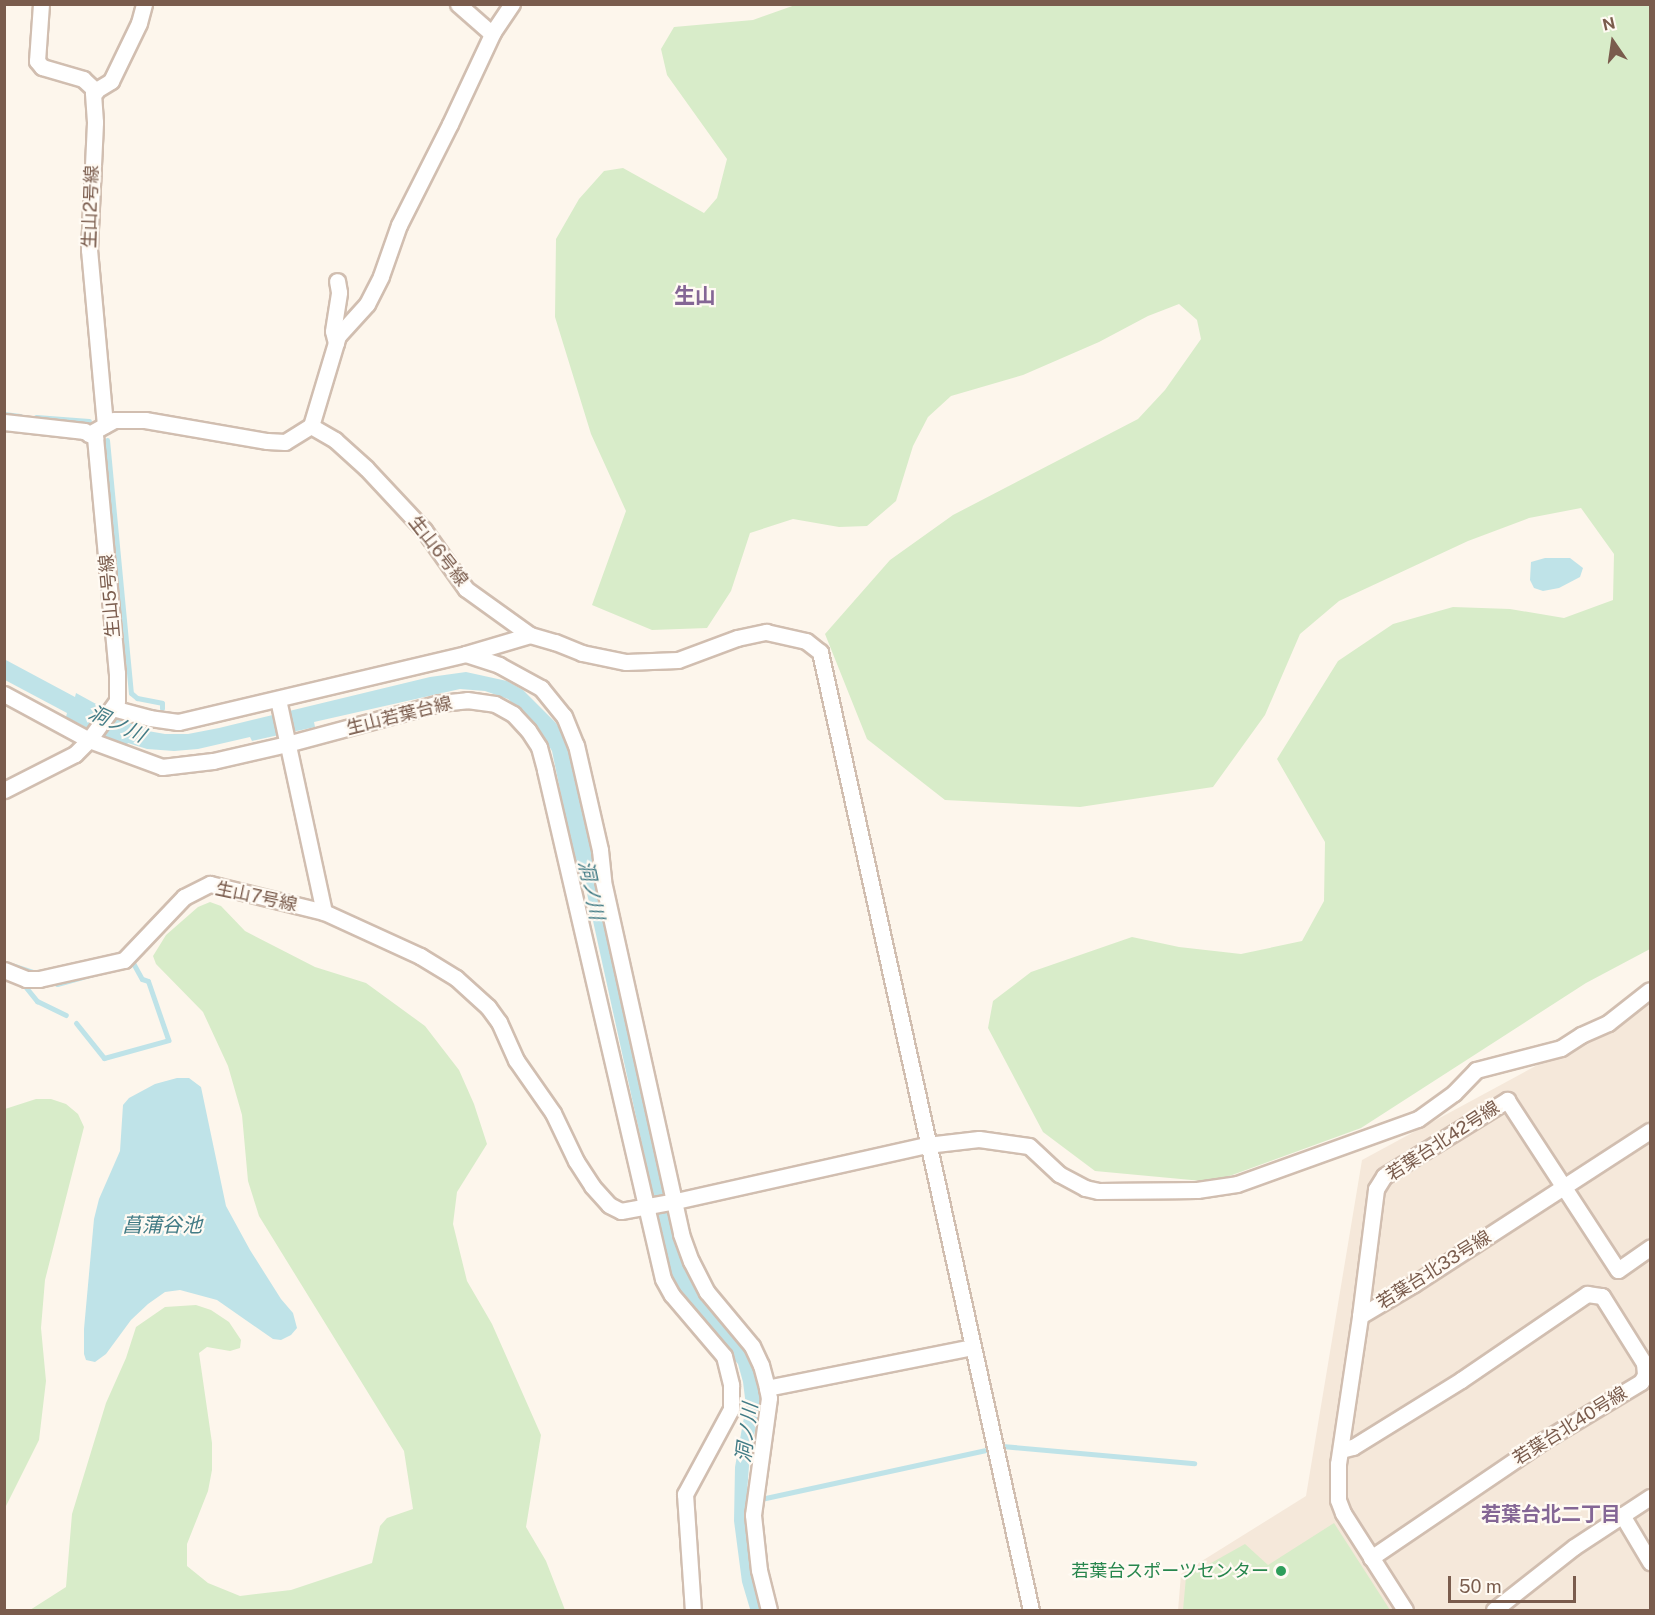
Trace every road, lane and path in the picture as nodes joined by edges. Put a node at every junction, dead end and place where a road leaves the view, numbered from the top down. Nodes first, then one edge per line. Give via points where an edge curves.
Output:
1 (41, 4) edge
2 (144, 4) edge
3 (458, 4) edge
4 (512, 4) edge
5 (492, 34) junction
6 (96, 91) junction
7 (337, 281) dead end
8 (336, 343) junction
9 (4, 422) edge
10 (105, 425) junction
11 (311, 426) junction
12 (89, 434) junction
13 (530, 635) junction
14 (466, 654) junction
15 (4, 694) edge
16 (278, 700) junction
17 (112, 708) junction
18 (89, 740) junction
19 (287, 744) junction
20 (4, 790) edge
21 (324, 912) junction
22 (4, 970) edge
23 (1650, 990) edge
24 (1650, 1131) edge
25 (927, 1145) junction
26 (1565, 1186) junction
27 (676, 1201) junction
28 (645, 1207) junction
29 (1650, 1248) edge
30 (1360, 1316) junction
31 (972, 1347) junction
32 (767, 1388) junction
33 (1341, 1450) junction
34 (1650, 1497) edge
35 (1622, 1515) junction
36 (1371, 1558) junction
37 (1650, 1562) edge
38 (693, 1611) edge
39 (769, 1611) edge
40 (1031, 1611) edge
41 (1405, 1611) edge
42 (1494, 1611) edge

1 - 6 street via 37,60 42,67 83,79
2 - 6 street via 111,81
3 - 5 street
4 - 5 street
5 - 8 street via 399,225 372,295
6 - 10 street, 生山2号線 via 89,250
7 - 8 street via 333,331
8 - 11 street
9 - 12 street
10 - 11 street via 114,420 145,420 285,442
10 - 12 street
11 - 13 street, 生山6号線 via 335,440 373,476 424,530 466,589
12 - 17 street, 生山5号線 via 95,437 98,455 116,662 117,701
13 - 14 street
13 - 25 street via 582,653 626,662 678,660 737,638 766,632 806,641 820,652
14 - 16 street
14 - 27 street via 499,665 540,688 564,716 576,745
15 - 18 street, 生山若葉台線
16 - 17 street via 178,722
16 - 19 street, 生山7号線
17 - 18 street, 生山5号線
18 - 19 street, 生山若葉台線 via 162,767 213,761
18 - 20 street, 生山5号線 via 75,754
19 - 21 street, 生山7号線
19 - 28 street, 生山若葉台線 via 440,703 467,700 495,704 513,714 528,730 539,747 545,770
21 - 22 street, 生山7号線 via 210,884 184,897 124,960 39,980 26,980
21 - 28 street via 420,956 456,978 488,1007 592,1186 609,1205 621,1210
23 - 25 street via 1608,1023 1561,1048 1476,1070 1454,1093 1418,1119 1237,1184 1197,1190 1098,1191 1059,1174 1029,1146 979,1139
24 - 26 street, 若葉台北33号線
25 - 27 street
25 - 31 street
26 - 29 street, 若葉台北42号線 via 1618,1270
26 - 30 street, 若葉台北33号線
26 - 30 street, 若葉台北42号線 via 1507,1100 1384,1176 1376,1189
27 - 28 street
27 - 32 street via 681,1234 691,1261 707,1292 752,1346
28 - 38 street, 生山若葉台線 via 663,1280 724,1356 731,1385 731,1409 685,1494
30 - 33 street, 若葉台北33号線
31 - 32 street
31 - 40 street
32 - 39 street via 769,1398 753,1515 759,1570
33 - 36 street, 若葉台北33号線 via 1336,1483 1338,1500
33 - 36 street, 若葉台北40号線 via 1353,1447 1461,1380 1587,1294 1602,1296 1644,1363 1641,1382 1543,1441
34 - 35 street
35 - 37 street
35 - 42 street via 1574,1547
36 - 41 street, 若葉台北33号線

